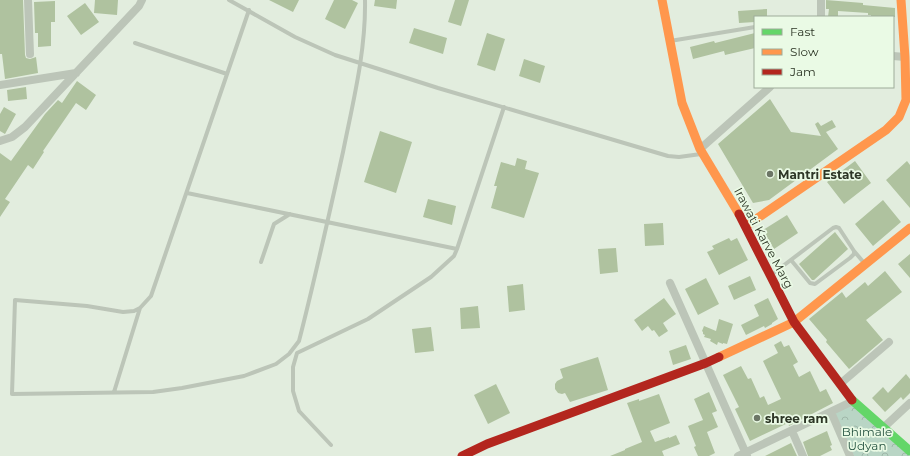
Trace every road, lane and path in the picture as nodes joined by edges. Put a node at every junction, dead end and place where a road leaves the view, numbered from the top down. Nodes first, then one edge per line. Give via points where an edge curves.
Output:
1 (28, 0) edge
2 (142, 0) edge
3 (229, 0) edge
4 (365, 0) edge
5 (662, 0) edge
6 (821, 0) edge
7 (904, 2) edge
8 (249, 10) junction
9 (821, 16) edge
10 (754, 27) edge
11 (670, 41) junction
12 (136, 43) dead end
13 (30, 54) dead end
14 (894, 56) edge
15 (905, 57) junction
16 (360, 62) junction
17 (76, 73) junction
18 (227, 74) junction
19 (0, 85) edge
20 (769, 88) edge
21 (504, 107) junction
22 (0, 141) edge
23 (701, 151) junction
24 (187, 193) junction
25 (290, 214) junction
26 (327, 221) junction
27 (746, 226) junction
28 (910, 228) edge
29 (457, 249) junction
30 (854, 250) junction
31 (791, 260) junction
32 (261, 262) dead end
33 (866, 264) junction
34 (771, 276) junction
35 (670, 283) dead end
36 (140, 308) junction
37 (794, 322) junction
38 (889, 342) dead end
39 (706, 363) junction
40 (840, 384) junction
41 (114, 392) junction
42 (853, 401) junction
43 (910, 403) edge
44 (831, 412) junction
45 (882, 428) junction
46 (792, 431) junction
47 (331, 445) dead end
48 (910, 451) edge
49 (743, 455) edge
50 (462, 456) edge
51 (803, 456) edge
52 (850, 456) edge

1 - 13 street
2 - 17 street
3 - 8 lane
4 - 16 lane via 365,36
5 - 11 street, Irawati Karve Marg
6 - 9 street
7 - 15 street
8 - 16 lane via 295,37
8 - 18 lane
10 - 11 lane
11 - 23 street, Irawati Karve Marg via 682,103
12 - 18 lane
14 - 15 street
15 - 27 street via 906,100 899,117 886,130
16 - 21 lane
16 - 26 lane
17 - 19 street
17 - 22 street via 25,127 12,137
18 - 24 lane
20 - 23 street
21 - 23 lane via 668,156 679,157
21 - 29 lane
23 - 27 street, Irawati Karve Marg
24 - 25 lane
24 - 36 lane via 151,296
25 - 26 lane
25 - 32 lane via 274,224
26 - 29 lane
26 - 41 lane via 299,341 289,354 276,364 244,376 153,392
27 - 34 street, Irawati Karve Marg
28 - 33 street
29 - 47 lane via 454,256 430,277 368,319 297,353 293,367 294,391 299,411
30 - 31 lane via 836,227
30 - 31 lane via 850,258 815,284 810,283
30 - 33 lane
31 - 34 lane
33 - 37 street
34 - 37 street, Irawati Karve Marg
35 - 39 street
36 - 41 lane
36 - 41 lane via 123,312 15,300 12,394
37 - 39 street
37 - 40 street, Irawati Karve Marg
38 - 40 street
39 - 49 street
39 - 50 street via 487,444
40 - 42 street, Irawati Karve Marg
42 - 44 street
42 - 45 street, Irawati Karve Marg
43 - 45 street
44 - 46 street
44 - 52 street
45 - 48 street, Irawati Karve Marg
46 - 49 street
46 - 51 street

